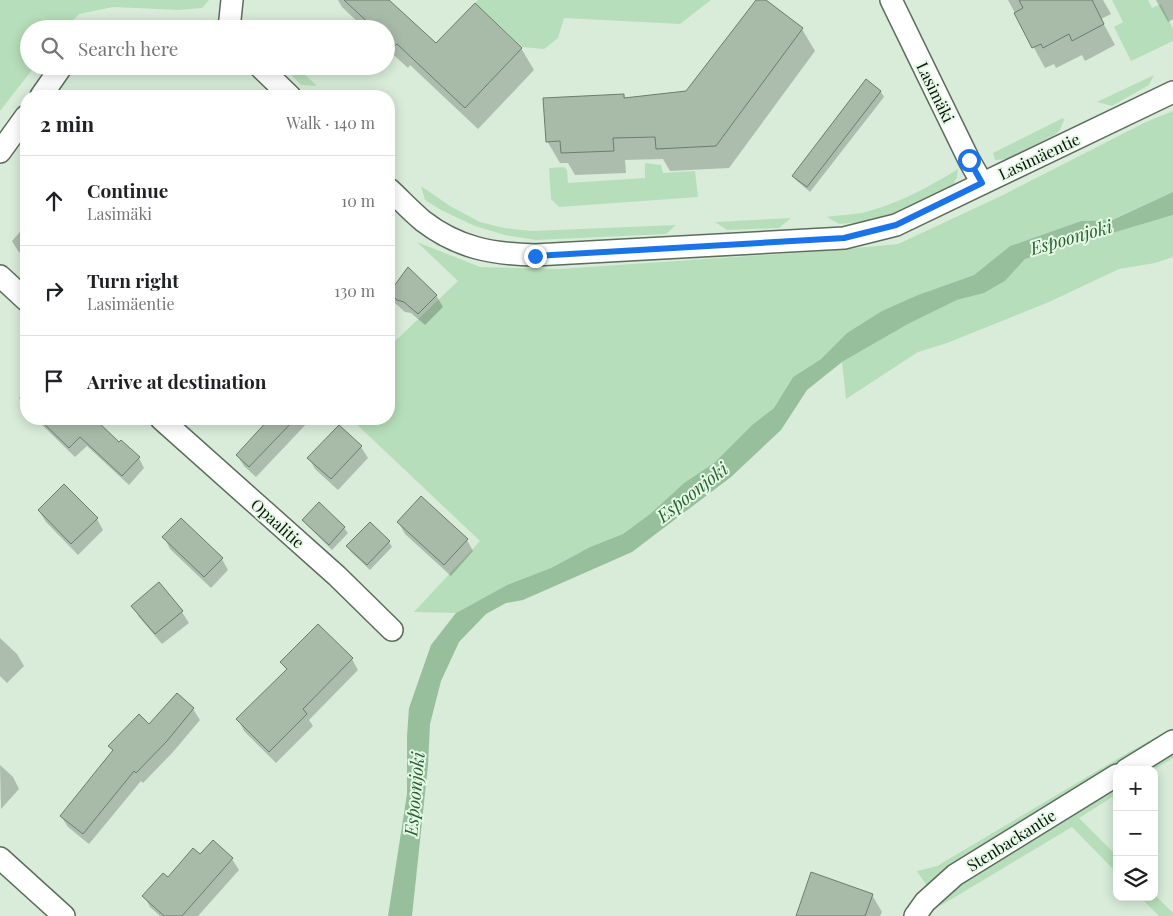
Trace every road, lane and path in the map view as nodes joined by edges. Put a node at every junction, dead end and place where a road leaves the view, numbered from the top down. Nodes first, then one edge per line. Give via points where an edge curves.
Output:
1 (232, 0) edge
2 (892, 0) edge
3 (230, 20) edge
4 (56, 75) edge
5 (268, 75) edge
6 (45, 90) edge
7 (284, 90) edge
8 (1173, 92) edge
9 (20, 124) edge
10 (0, 152) edge
11 (982, 183) junction
12 (395, 195) edge
13 (0, 276) edge
14 (20, 294) edge
15 (167, 425) edge
16 (392, 630) dead end
17 (1173, 741) edge
18 (1132, 766) edge
19 (1113, 777) edge
20 (0, 858) edge
21 (64, 916) edge
22 (915, 916) edge

1 - 3 street
2 - 11 street, Lasimäki
4 - 6 street
5 - 7 street
8 - 11 street, Lasimäentie
9 - 10 street
11 - 12 street, Lasimäentie via 896,225 844,238 535,256 503,255 476,249 450,238 423,221
13 - 14 street
15 - 16 street, Opaalitie via 337,576
17 - 18 street
19 - 22 street, Stenbackantie via 955,875 925,902
20 - 21 street

